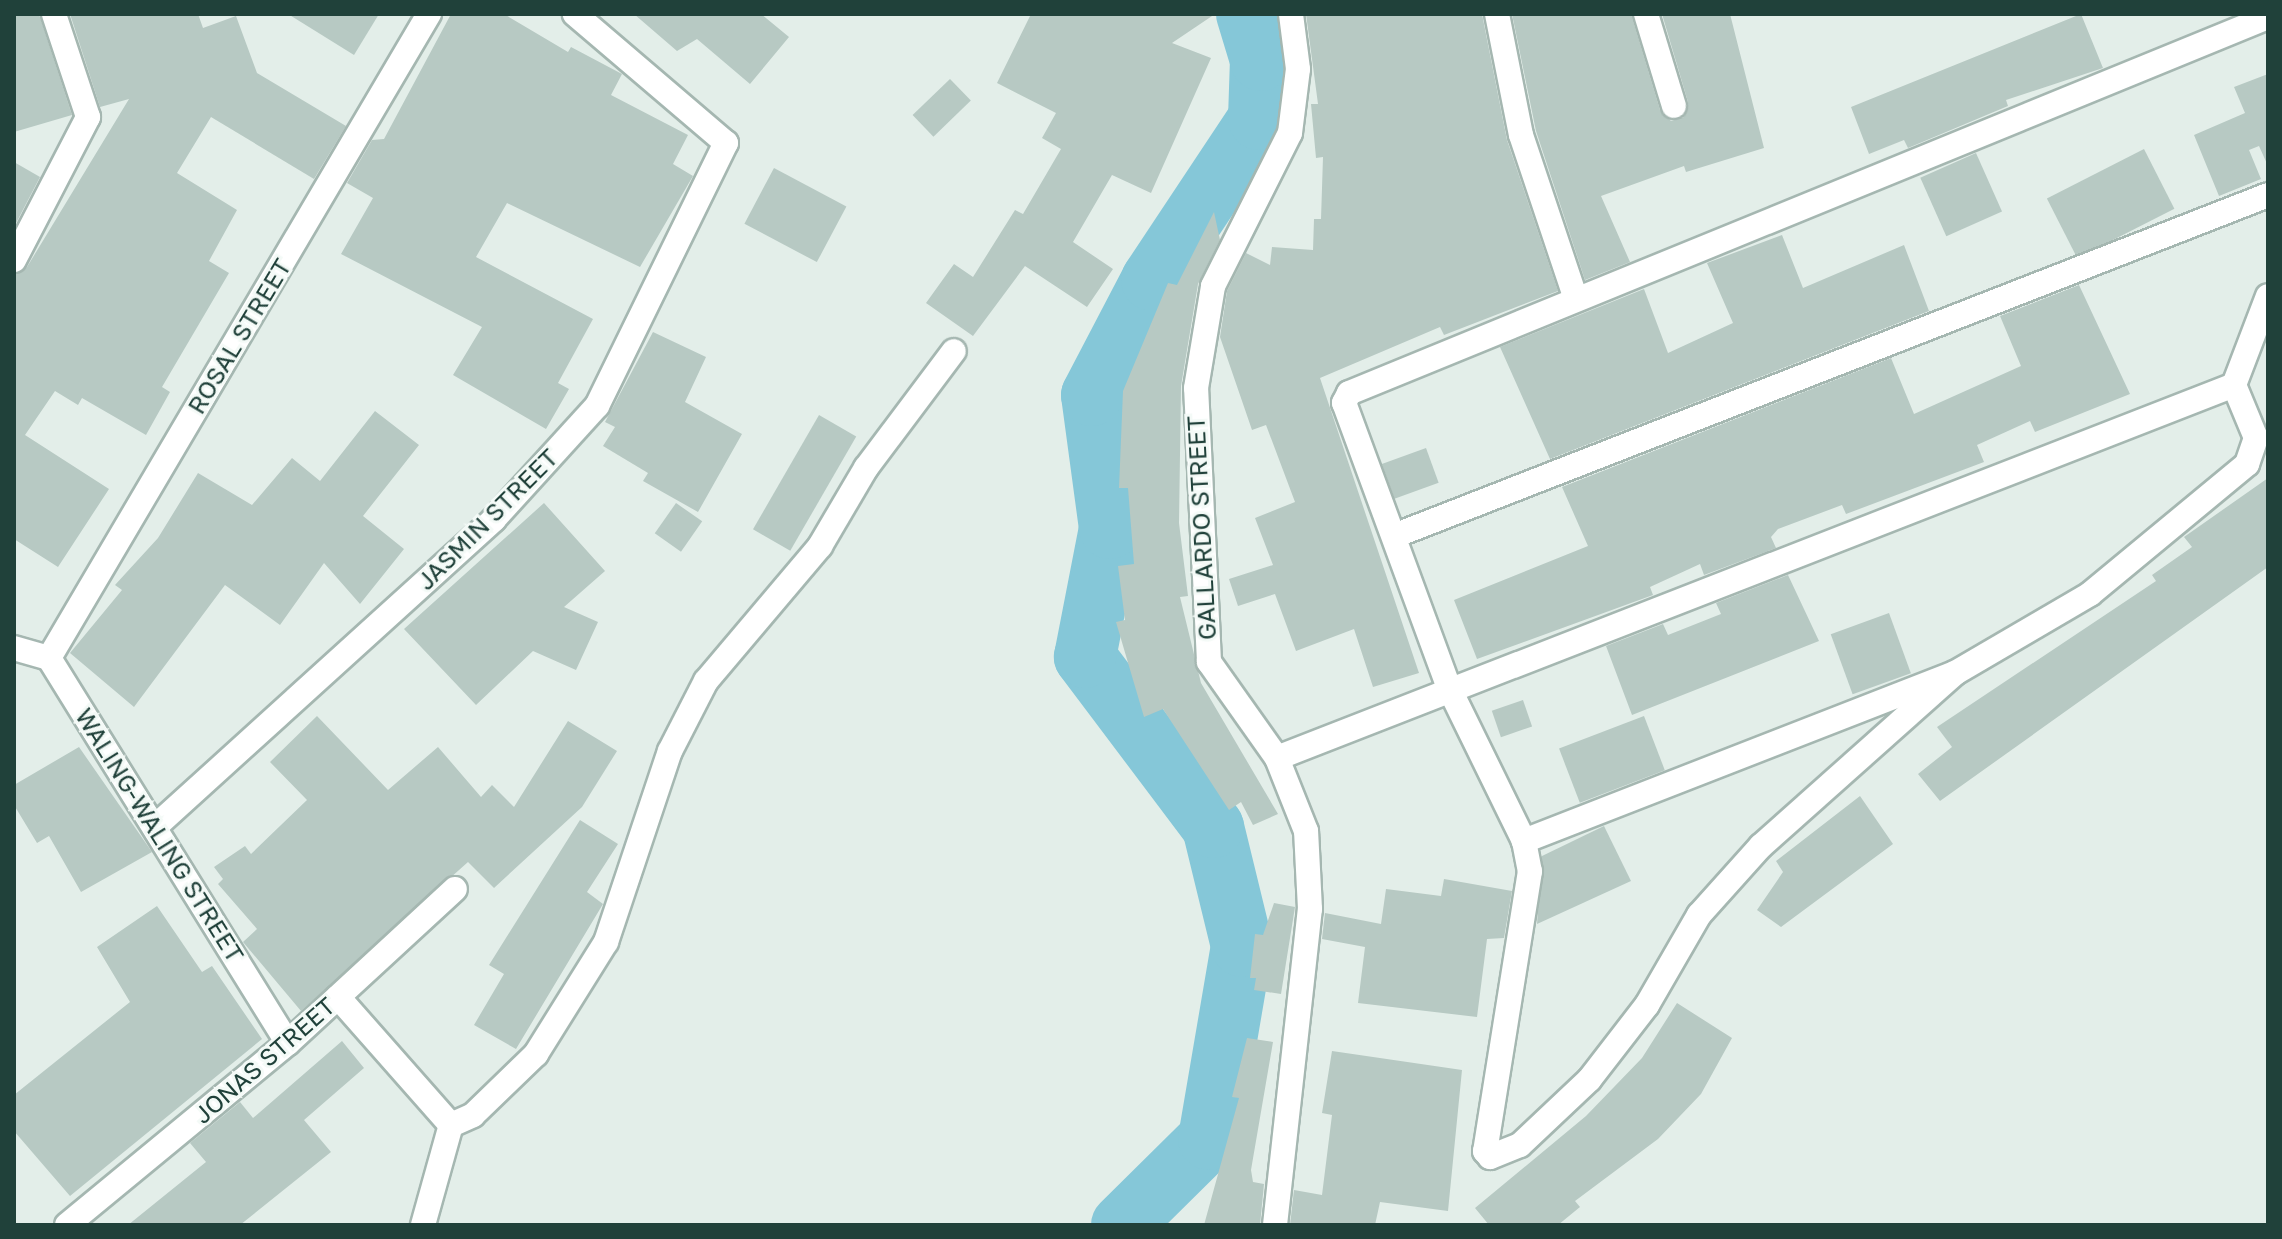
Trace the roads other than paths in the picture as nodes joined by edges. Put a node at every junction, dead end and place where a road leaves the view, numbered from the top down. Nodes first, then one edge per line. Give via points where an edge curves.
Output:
1 (54, 14) edge
2 (429, 14) edge
3 (575, 14) edge
4 (1291, 14) edge
5 (1497, 14) edge
6 (1646, 14) edge
7 (2268, 17) edge
8 (1674, 106) dead end
9 (2268, 195) edge
10 (14, 260) edge
11 (2268, 296) edge
12 (1576, 299) junction
13 (954, 351) dead end
14 (2234, 385) junction
15 (1394, 536) junction
16 (14, 648) edge
17 (49, 658) junction
18 (1955, 673) junction
19 (1449, 688) junction
20 (1277, 758) junction
21 (157, 825) junction
22 (1524, 841) junction
23 (455, 889) dead end
24 (338, 997) junction
25 (288, 1043) junction
26 (451, 1125) junction
27 (67, 1225) edge
28 (423, 1225) edge
29 (1275, 1225) edge

1 - 10 street via 88,117
2 - 17 street, ROSAL STREET
3 - 21 street, JASMIN STREET via 726,143 597,406 494,519
4 - 20 street, GALLARDO STREET via 1298,69 1290,133 1213,286 1196,388 1209,662
5 - 12 street via 1521,135
6 - 8 street
7 - 12 street
9 - 15 street
11 - 14 street
12 - 15 street via 1349,393 1346,414
13 - 26 street via 866,468 820,546 706,681 670,751 606,942 536,1054 473,1115
14 - 18 street via 2256,438 2247,464 2090,594
14 - 19 street
15 - 19 street
16 - 17 street
17 - 21 street, WALING-WALING STREET
18 - 22 street
18 - 22 street via 1761,846 1699,915 1647,1005 1589,1080 1520,1145 1490,1157 1485,1151 1530,871
19 - 20 street
19 - 22 street
20 - 29 street, GALLARDO STREET via 1306,831 1310,909
21 - 25 street, WALING-WALING STREET
23 - 24 street, JONAS STREET
24 - 25 street, JONAS STREET
24 - 26 street
25 - 27 street, JONAS STREET
26 - 28 street

